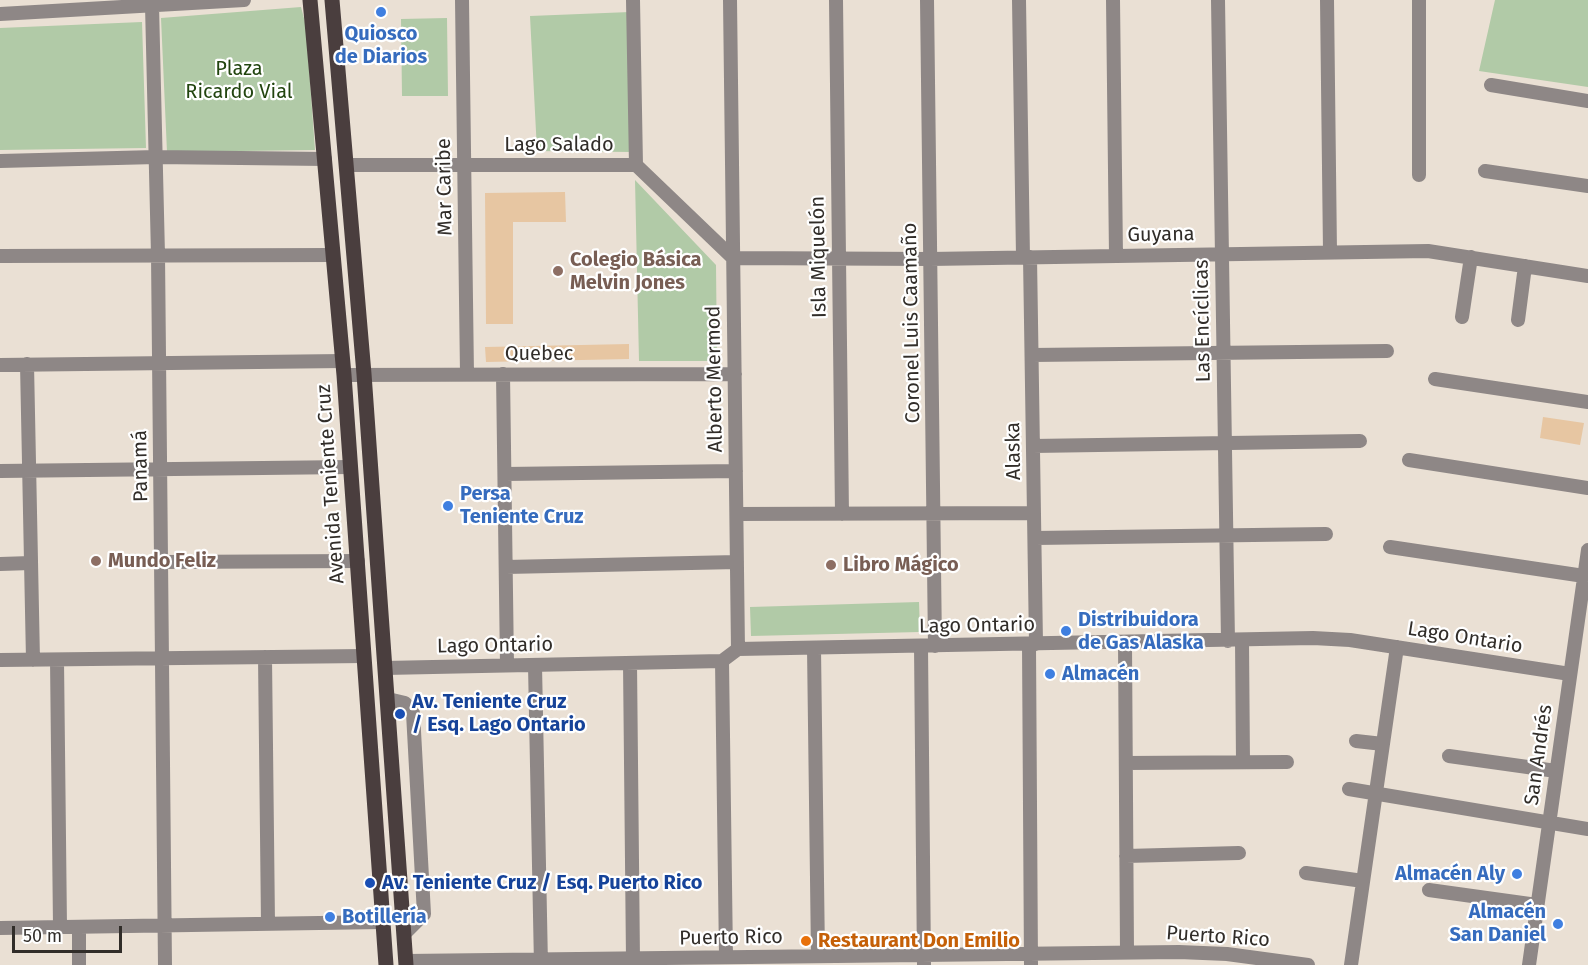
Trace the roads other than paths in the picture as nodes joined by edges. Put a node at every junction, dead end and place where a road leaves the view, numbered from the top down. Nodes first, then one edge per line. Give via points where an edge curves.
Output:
1 (244, 0) edge
2 (310, 0) edge
3 (332, 0) edge
4 (462, 0) edge
5 (633, 0) edge
6 (730, 0) edge
7 (836, 0) edge
8 (927, 0) edge
9 (1019, 0) edge
10 (1113, 0) edge
11 (1218, 0) edge
12 (1327, 0) edge
13 (1419, 0) edge
14 (207, 1) edge
15 (116, 4) edge
16 (152, 5) junction
17 (1, 9) edge
18 (1491, 85) dead end
19 (1588, 101) edge
20 (156, 158) junction
21 (325, 159) junction
22 (0, 161) edge
23 (465, 164) junction
24 (347, 165) junction
25 (636, 165) junction
26 (1485, 171) dead end
27 (1419, 175) dead end
28 (1588, 186) edge
29 (1330, 252) junction
30 (1222, 254) junction
31 (158, 255) junction
32 (333, 255) junction
33 (0, 256) edge
34 (1116, 256) junction
35 (1026, 257) junction
36 (1471, 257) junction
37 (733, 258) junction
38 (839, 259) junction
39 (930, 259) junction
40 (1525, 266) junction
41 (1588, 276) edge
42 (1462, 317) dead end
43 (1518, 320) dead end
44 (1387, 351) dead end
45 (1223, 352) junction
46 (1032, 355) junction
47 (159, 363) junction
48 (27, 364) junction
49 (0, 365) edge
50 (343, 368) junction
51 (364, 374) junction
52 (467, 374) junction
53 (503, 374) junction
54 (735, 374) junction
55 (1436, 379) dead end
56 (1588, 402) edge
57 (1360, 441) dead end
58 (1225, 443) junction
59 (1033, 446) junction
60 (1409, 460) dead end
61 (350, 467) junction
62 (160, 469) junction
63 (0, 471) edge
64 (29, 471) junction
65 (736, 471) junction
66 (505, 474) junction
67 (1588, 488) edge
68 (934, 513) junction
69 (1034, 513) junction
70 (737, 514) junction
71 (842, 514) junction
72 (1326, 534) dead end
73 (1226, 536) junction
74 (1035, 538) junction
75 (1390, 547) dead end
76 (1588, 550) edge
77 (358, 561) junction
78 (161, 562) junction
79 (737, 562) junction
80 (31, 563) junction
81 (0, 564) edge
82 (506, 567) junction
83 (1586, 569) edge
84 (1228, 641) junction
85 (1242, 641) junction
86 (1125, 643) junction
87 (1033, 645) junction
88 (921, 646) junction
89 (935, 646) junction
90 (1397, 647) junction
91 (813, 648) junction
92 (738, 649) junction
93 (364, 656) junction
94 (265, 657) junction
95 (162, 658) junction
96 (0, 660) edge
97 (33, 660) junction
98 (57, 660) junction
99 (722, 661) junction
100 (630, 663) junction
101 (507, 665) junction
102 (535, 665) junction
103 (385, 668) junction
104 (1570, 674) junction
105 (387, 699) junction
106 (1356, 741) dead end
107 (1383, 744) junction
108 (1449, 756) dead end
109 (1243, 762) junction
110 (1287, 762) dead end
111 (1126, 763) junction
112 (1556, 771) junction
113 (1349, 789) dead end
114 (1376, 794) junction
115 (1549, 823) junction
116 (1588, 830) edge
117 (1239, 853) dead end
118 (1126, 856) junction
119 (1306, 873) dead end
120 (1363, 881) junction
121 (1429, 890) dead end
122 (1537, 905) junction
123 (383, 922) junction
124 (268, 924) junction
125 (165, 926) junction
126 (60, 927) junction
127 (79, 927) junction
128 (0, 928) edge
129 (404, 934) junction
130 (1126, 952) junction
131 (819, 956) junction
132 (726, 957) junction
133 (924, 959) edge
134 (1031, 959) edge
135 (633, 960) junction
136 (1226, 960) edge
137 (406, 963) edge
138 (541, 963) edge
139 (80, 965) edge
140 (165, 965) edge
141 (386, 965) edge
142 (1308, 965) edge
143 (1351, 965) edge
144 (1529, 965) edge

1 - 14 street
2 - 21 main road, Avenida Teniente Cruz
3 - 24 main road, Avenida Teniente Cruz
4 - 23 street, Mar Caribe
5 - 25 street
6 - 37 street, Alberto Mermod
7 - 38 street, Isla Miquelón
8 - 39 street, Coronel Luis Caamaño
9 - 35 street, Alaska
10 - 34 street
11 - 30 street, Las Encíclicas
12 - 29 street
13 - 27 street
14 - 16 street
15 - 16 street
15 - 17 street
16 - 20 street, Panamá
18 - 19 street
20 - 21 street
20 - 22 street
20 - 31 street, Panamá
21 - 32 main road, Avenida Teniente Cruz
23 - 24 street, Lago Salado
23 - 25 street, Lago Salado
23 - 52 street, Mar Caribe
24 - 51 main road, Avenida Teniente Cruz
25 - 37 street, Lago Salado
26 - 28 street
29 - 30 street, Guyana
29 - 36 street, Guyana via 1428,251
30 - 34 street, Guyana
30 - 45 street, Las Encíclicas
31 - 32 street
31 - 33 street
31 - 47 street, Panamá
32 - 50 main road, Avenida Teniente Cruz
34 - 35 street, Guyana
35 - 39 street, Guyana
35 - 46 street, Alaska
36 - 40 street, Guyana
36 - 42 street
37 - 38 street, Guyana
37 - 54 street, Alberto Mermod
38 - 39 street, Guyana
38 - 71 street, Isla Miquelón
39 - 68 street, Coronel Luis Caamaño
40 - 41 street, Guyana
40 - 43 street
44 - 45 street
45 - 46 street
45 - 58 street, Las Encíclicas
46 - 59 street, Alaska
47 - 48 street, Quebec
47 - 50 street, Quebec
47 - 62 street, Panamá
48 - 49 street, Quebec
48 - 64 street
50 - 51 street, Quebec
50 - 61 main road, Avenida Teniente Cruz
51 - 52 street, Quebec
51 - 103 main road, Avenida Teniente Cruz
52 - 53 street, Quebec
53 - 54 street, Quebec
53 - 66 street
54 - 65 street, Alberto Mermod
55 - 56 street
57 - 58 street
58 - 59 street
58 - 73 street, Las Encíclicas
59 - 69 street, Alaska
60 - 67 street
61 - 62 street
61 - 77 main road, Avenida Teniente Cruz
62 - 64 street
62 - 78 street, Panamá
63 - 64 street
64 - 80 street
65 - 66 street
65 - 70 street, Alberto Mermod
66 - 82 street
68 - 69 street
68 - 71 street
68 - 89 street, Coronel Luis Caamaño
69 - 74 street, Alaska
70 - 71 street
70 - 79 street, Alberto Mermod
72 - 73 street
73 - 74 street
73 - 84 street, Las Encíclicas
74 - 87 street, Alaska
75 - 83 street
76 - 83 street, San Andrés
77 - 78 street
77 - 93 main road, Avenida Teniente Cruz
78 - 95 street, Panamá
79 - 82 street
79 - 92 street, Alberto Mermod
80 - 81 street
80 - 97 street
82 - 101 street
83 - 104 street, San Andrés
84 - 85 street, Lago Ontario
84 - 86 street, Lago Ontario
85 - 90 street, Lago Ontario via 1332,639
85 - 109 street
86 - 87 street, Lago Ontario
86 - 111 street
87 - 89 street, Lago Ontario
87 - 134 street, Alaska
88 - 89 street, Lago Ontario
88 - 91 street, Lago Ontario
88 - 133 street
90 - 104 street, Lago Ontario
90 - 107 street
91 - 92 street, Lago Ontario
91 - 131 street
92 - 99 street
93 - 94 street
93 - 123 main road, Avenida Teniente Cruz
94 - 95 street
94 - 124 street
95 - 98 street
95 - 125 street, Panamá
96 - 97 street
97 - 98 street
98 - 126 street
99 - 100 street, Lago Ontario
99 - 132 street
100 - 102 street, Lago Ontario
100 - 135 street
101 - 102 street, Lago Ontario
101 - 103 street, Lago Ontario
102 - 138 street
103 - 105 main road, Avenida Teniente Cruz
104 - 112 street, San Andrés
105 - 129 main road, Avenida Teniente Cruz
105 - 129 street via 405,703 413,713 424,914
106 - 107 street
107 - 114 street
108 - 112 street
109 - 110 street
109 - 111 street
111 - 118 street
112 - 115 street, San Andrés
113 - 114 street
114 - 115 street
114 - 120 street
115 - 116 street
115 - 122 street, San Andrés
117 - 118 street
118 - 130 street
119 - 120 street
120 - 143 street
121 - 122 street
122 - 144 street, San Andrés
123 - 124 street
123 - 141 main road, Avenida Teniente Cruz
124 - 125 street
125 - 127 street
125 - 140 street, Panamá
126 - 127 street
126 - 128 street
127 - 139 street
129 - 137 main road, Avenida Teniente Cruz
130 - 134 street, Puerto Rico
130 - 136 street, Puerto Rico
131 - 132 street, Puerto Rico
131 - 133 street, Puerto Rico
132 - 135 street, Puerto Rico
133 - 134 street, Puerto Rico
135 - 138 street, Puerto Rico
136 - 142 street, Puerto Rico
137 - 138 street, Puerto Rico

